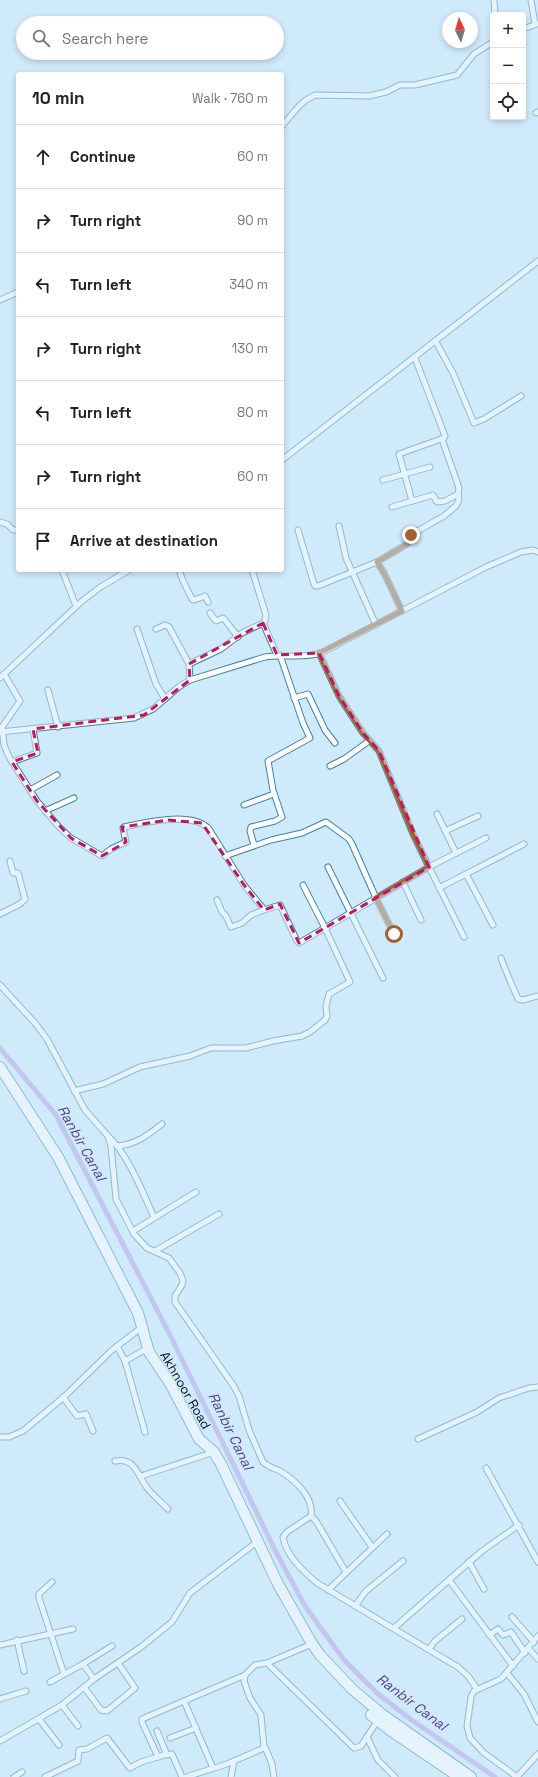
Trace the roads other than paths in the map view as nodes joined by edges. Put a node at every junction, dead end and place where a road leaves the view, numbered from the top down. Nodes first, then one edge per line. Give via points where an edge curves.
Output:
1 (494, 0) edge
2 (531, 0) edge
3 (495, 12) edge
4 (537, 24) edge
5 (526, 28) edge
6 (490, 44) edge
7 (284, 124) edge
8 (538, 261) edge
9 (16, 293) edge
10 (0, 300) edge
11 (436, 342) junction
12 (416, 358) junction
13 (521, 396) dead end
14 (442, 439) junction
15 (284, 458) edge
16 (430, 467) dead end
17 (404, 475) junction
18 (383, 480) dead end
19 (458, 494) junction
20 (412, 502) junction
21 (392, 507) dead end
22 (0, 522) edge
23 (339, 526) dead end
24 (16, 530) edge
25 (298, 530) dead end
26 (538, 552) edge
27 (377, 562) junction
28 (63, 572) edge
29 (126, 572) edge
30 (180, 572) edge
31 (253, 572) edge
32 (353, 572) junction
33 (208, 602) dead end
34 (76, 606) junction
35 (402, 611) junction
36 (210, 613) dead end
37 (263, 623) junction
38 (376, 625) junction
39 (137, 629) dead end
40 (156, 629) dead end
41 (238, 637) junction
42 (319, 653) junction
43 (278, 655) junction
44 (189, 664) junction
45 (2, 676) edge
46 (190, 680) junction
47 (48, 690) dead end
48 (294, 698) junction
49 (165, 699) junction
50 (58, 727) junction
51 (33, 729) junction
52 (1, 732) edge
53 (368, 741) junction
54 (335, 743) dead end
55 (2, 745) edge
56 (12, 762) junction
57 (330, 766) dead end
58 (57, 775) dead end
59 (30, 790) junction
60 (274, 794) junction
61 (74, 798) dead end
62 (244, 805) dead end
63 (45, 811) junction
64 (437, 814) dead end
65 (478, 816) dead end
66 (445, 831) junction
67 (486, 838) dead end
68 (524, 844) dead end
69 (254, 845) junction
70 (456, 853) junction
71 (225, 856) junction
72 (10, 861) dead end
73 (328, 867) dead end
74 (429, 867) junction
75 (466, 874) junction
76 (403, 882) junction
77 (303, 885) dead end
78 (439, 888) junction
79 (376, 898) junction
80 (217, 900) dead end
81 (264, 910) junction
82 (351, 913) junction
83 (0, 914) edge
84 (421, 920) dead end
85 (492, 925) dead end
86 (325, 928) junction
87 (394, 934) dead end
88 (464, 937) dead end
89 (502, 958) dead end
90 (383, 978) dead end
91 (0, 985) edge
92 (538, 996) edge
93 (0, 1067) edge
94 (74, 1091) junction
95 (162, 1124) dead end
96 (108, 1136) junction
97 (118, 1146) junction
98 (196, 1192) dead end
99 (219, 1214) dead end
100 (154, 1217) junction
101 (133, 1232) junction
102 (155, 1251) junction
103 (145, 1338) junction
104 (121, 1354) junction
105 (538, 1387) edge
106 (64, 1399) junction
107 (93, 1431) dead end
108 (144, 1432) dead end
109 (0, 1437) edge
110 (418, 1439) dead end
111 (214, 1452) junction
112 (115, 1461) dead end
113 (486, 1468) dead end
114 (141, 1476) junction
115 (340, 1501) dead end
116 (168, 1509) dead end
117 (310, 1516) junction
118 (519, 1526) junction
119 (387, 1534) dead end
120 (258, 1541) junction
121 (372, 1547) junction
122 (403, 1561) dead end
123 (469, 1562) junction
124 (538, 1562) edge
125 (346, 1572) junction
126 (448, 1580) junction
127 (52, 1582) dead end
128 (484, 1589) dead end
129 (328, 1590) junction
130 (355, 1606) junction
131 (512, 1617) dead end
132 (462, 1619) dead end
133 (394, 1628) junction
134 (73, 1629) dead end
135 (50, 1635) junction
136 (489, 1635) junction
137 (538, 1636) edge
138 (17, 1640) junction
139 (534, 1642) junction
140 (0, 1645) edge
141 (112, 1646) dead end
142 (314, 1646) junction
143 (429, 1649) junction
144 (527, 1650) junction
145 (538, 1659) edge
146 (118, 1663) junction
147 (267, 1663) junction
148 (83, 1664) junction
149 (513, 1666) junction
150 (24, 1671) dead end
151 (508, 1673) junction
152 (64, 1674) junction
153 (245, 1675) junction
154 (94, 1679) junction
155 (50, 1682) dead end
156 (84, 1687) junction
157 (477, 1689) junction
158 (26, 1691) dead end
159 (0, 1698) edge
160 (184, 1701) junction
161 (62, 1705) junction
162 (39, 1719) junction
163 (378, 1720) junction
164 (538, 1722) edge
165 (78, 1726) dead end
166 (196, 1728) junction
167 (157, 1731) dead end
168 (367, 1737) junction
169 (170, 1738) dead end
170 (0, 1741) edge
171 (59, 1745) dead end
172 (264, 1747) junction
173 (538, 1754) edge
174 (167, 1755) junction
175 (158, 1757) junction
176 (234, 1760) junction
177 (213, 1768) junction
178 (22, 1772) dead end
179 (14, 1777) edge
180 (45, 1777) edge
181 (182, 1777) edge
182 (186, 1777) edge
183 (231, 1777) edge
184 (274, 1777) edge
185 (395, 1777) edge
186 (459, 1777) edge
187 (471, 1777) edge
188 (517, 1777) edge

1 - 3 street
2 - 4 street
4 - 5 street
6 - 7 street via 474,54 456,75 414,85 400,85 369,96 315,95 299,106
8 - 11 street
9 - 10 street
11 - 12 street
11 - 13 street via 453,373 474,423
12 - 14 street via 445,434
12 - 15 street
14 - 17 street via 399,454
14 - 19 street via 459,488
16 - 17 street
17 - 18 street
17 - 20 street
19 - 20 street via 445,501 437,502 433,495
19 - 27 street via 456,506 414,533 407,544
20 - 21 street
22 - 24 street
23 - 32 street via 346,558
25 - 32 street via 315,586
26 - 35 street via 521,552
27 - 32 street
27 - 35 street
28 - 34 street
29 - 34 street
30 - 33 street via 192,599 205,596
31 - 37 street via 266,616
32 - 38 street
34 - 45 street
35 - 38 street
36 - 41 street via 216,621 224,619
37 - 41 street
37 - 43 street
38 - 42 street
39 - 49 street via 156,684
40 - 44 street via 168,626
41 - 44 street via 221,649
42 - 43 street via 301,657
42 - 53 street via 334,688
43 - 46 street
43 - 48 street
44 - 46 street
45 - 52 street via 20,702
46 - 49 street
47 - 50 street
48 - 54 street via 308,694 325,730
48 - 60 street via 310,738 268,761
49 - 50 street via 153,709 134,718
50 - 51 street
51 - 52 street
51 - 56 street via 38,753
52 - 55 street
53 - 57 street
53 - 74 street via 379,751
55 - 56 street
56 - 59 street
58 - 59 street
59 - 63 street
60 - 62 street
60 - 69 street via 282,816 275,821 250,827
61 - 63 street
63 - 71 street via 71,838 100,857 126,842 124,827 184,820 206,825
64 - 66 street
65 - 66 street
66 - 70 street
67 - 70 street
68 - 75 street
69 - 71 street
69 - 79 street via 302,833 326,822 349,839
70 - 74 street
71 - 81 street
72 - 83 street via 13,872 18,873 24,899 20,904
73 - 82 street
74 - 76 street
74 - 78 street
75 - 78 street
75 - 85 street
76 - 79 street
76 - 84 street
77 - 86 street
78 - 88 street
79 - 82 street
79 - 87 street
80 - 81 street via 231,927
81 - 86 street via 280,905 298,942
82 - 86 street
82 - 90 street
86 - 94 street via 350,982 329,994 327,1016 310,1032 246,1048 211,1048 190,1056 140,1067 103,1084
89 - 92 street via 506,974 518,999
91 - 94 street via 36,1023
93 - 103 highway, Akhnoor Road via 58,1157 131,1301
94 - 96 street via 85,1110
95 - 97 street via 130,1145
96 - 97 street
96 - 101 street via 114,1193
97 - 100 street
98 - 100 street
99 - 102 street
100 - 101 street
101 - 102 street via 147,1248
102 - 117 street via 169,1258 180,1273 183,1281 175,1296 175,1302 234,1385 263,1462 302,1489 311,1506
103 - 104 street
103 - 104 street
103 - 111 highway, Akhnoor Road via 198,1439
104 - 106 street
104 - 108 street
105 - 110 street via 499,1398 477,1412
106 - 107 street via 77,1416 86,1414
106 - 109 street via 23,1431 9,1437
111 - 114 street
111 - 120 highway, Akhnoor Road
112 - 114 street via 127,1461
113 - 118 street
114 - 116 street via 146,1487
115 - 121 street
117 - 125 street via 316,1521
117 - 129 street via 284,1535 284,1542 304,1571
118 - 123 street
118 - 124 street
119 - 121 street
120 - 142 highway, Akhnoor Road via 278,1584
120 - 146 street via 196,1588 172,1622
121 - 125 street
122 - 130 street via 366,1591
123 - 126 street
123 - 128 street
125 - 129 street
126 - 133 street
126 - 136 street
127 - 135 street via 38,1595
129 - 130 street
130 - 133 street
131 - 139 street
132 - 143 street
133 - 143 street
134 - 135 street
135 - 138 street
135 - 152 street
136 - 144 street via 498,1629 503,1636 511,1632
136 - 149 street
137 - 139 street
138 - 140 street
138 - 150 street
139 - 144 street
141 - 148 street
142 - 147 street
142 - 163 highway via 318,1659 329,1673
142 - 187 highway, Akhnoor Road via 352,1689 383,1715
143 - 157 street via 464,1671
144 - 145 street
144 - 149 street
146 - 154 street
146 - 156 street via 135,1688 107,1710 101,1710
147 - 153 street via 255,1665
147 - 168 street via 354,1748 361,1746
148 - 152 street
148 - 154 street
149 - 151 street
151 - 157 street via 498,1681
151 - 164 street via 524,1694
152 - 155 street
153 - 160 street
153 - 172 street via 244,1682 250,1698 261,1715
154 - 156 street
156 - 161 street
157 - 188 street via 471,1697 468,1734 484,1753
158 - 159 street
160 - 166 street
160 - 175 street via 142,1720
161 - 162 street
161 - 165 street
162 - 170 street
162 - 171 street
163 - 168 street
163 - 186 highway
166 - 169 street
166 - 177 street
167 - 174 street
168 - 185 street via 378,1760
172 - 176 street
172 - 184 street via 272,1764
173 - 188 street
174 - 175 street
174 - 181 street via 173,1756
175 - 180 street via 130,1768 107,1738 87,1749 79,1750 78,1760
176 - 177 street
176 - 183 street
177 - 182 street
178 - 179 street

